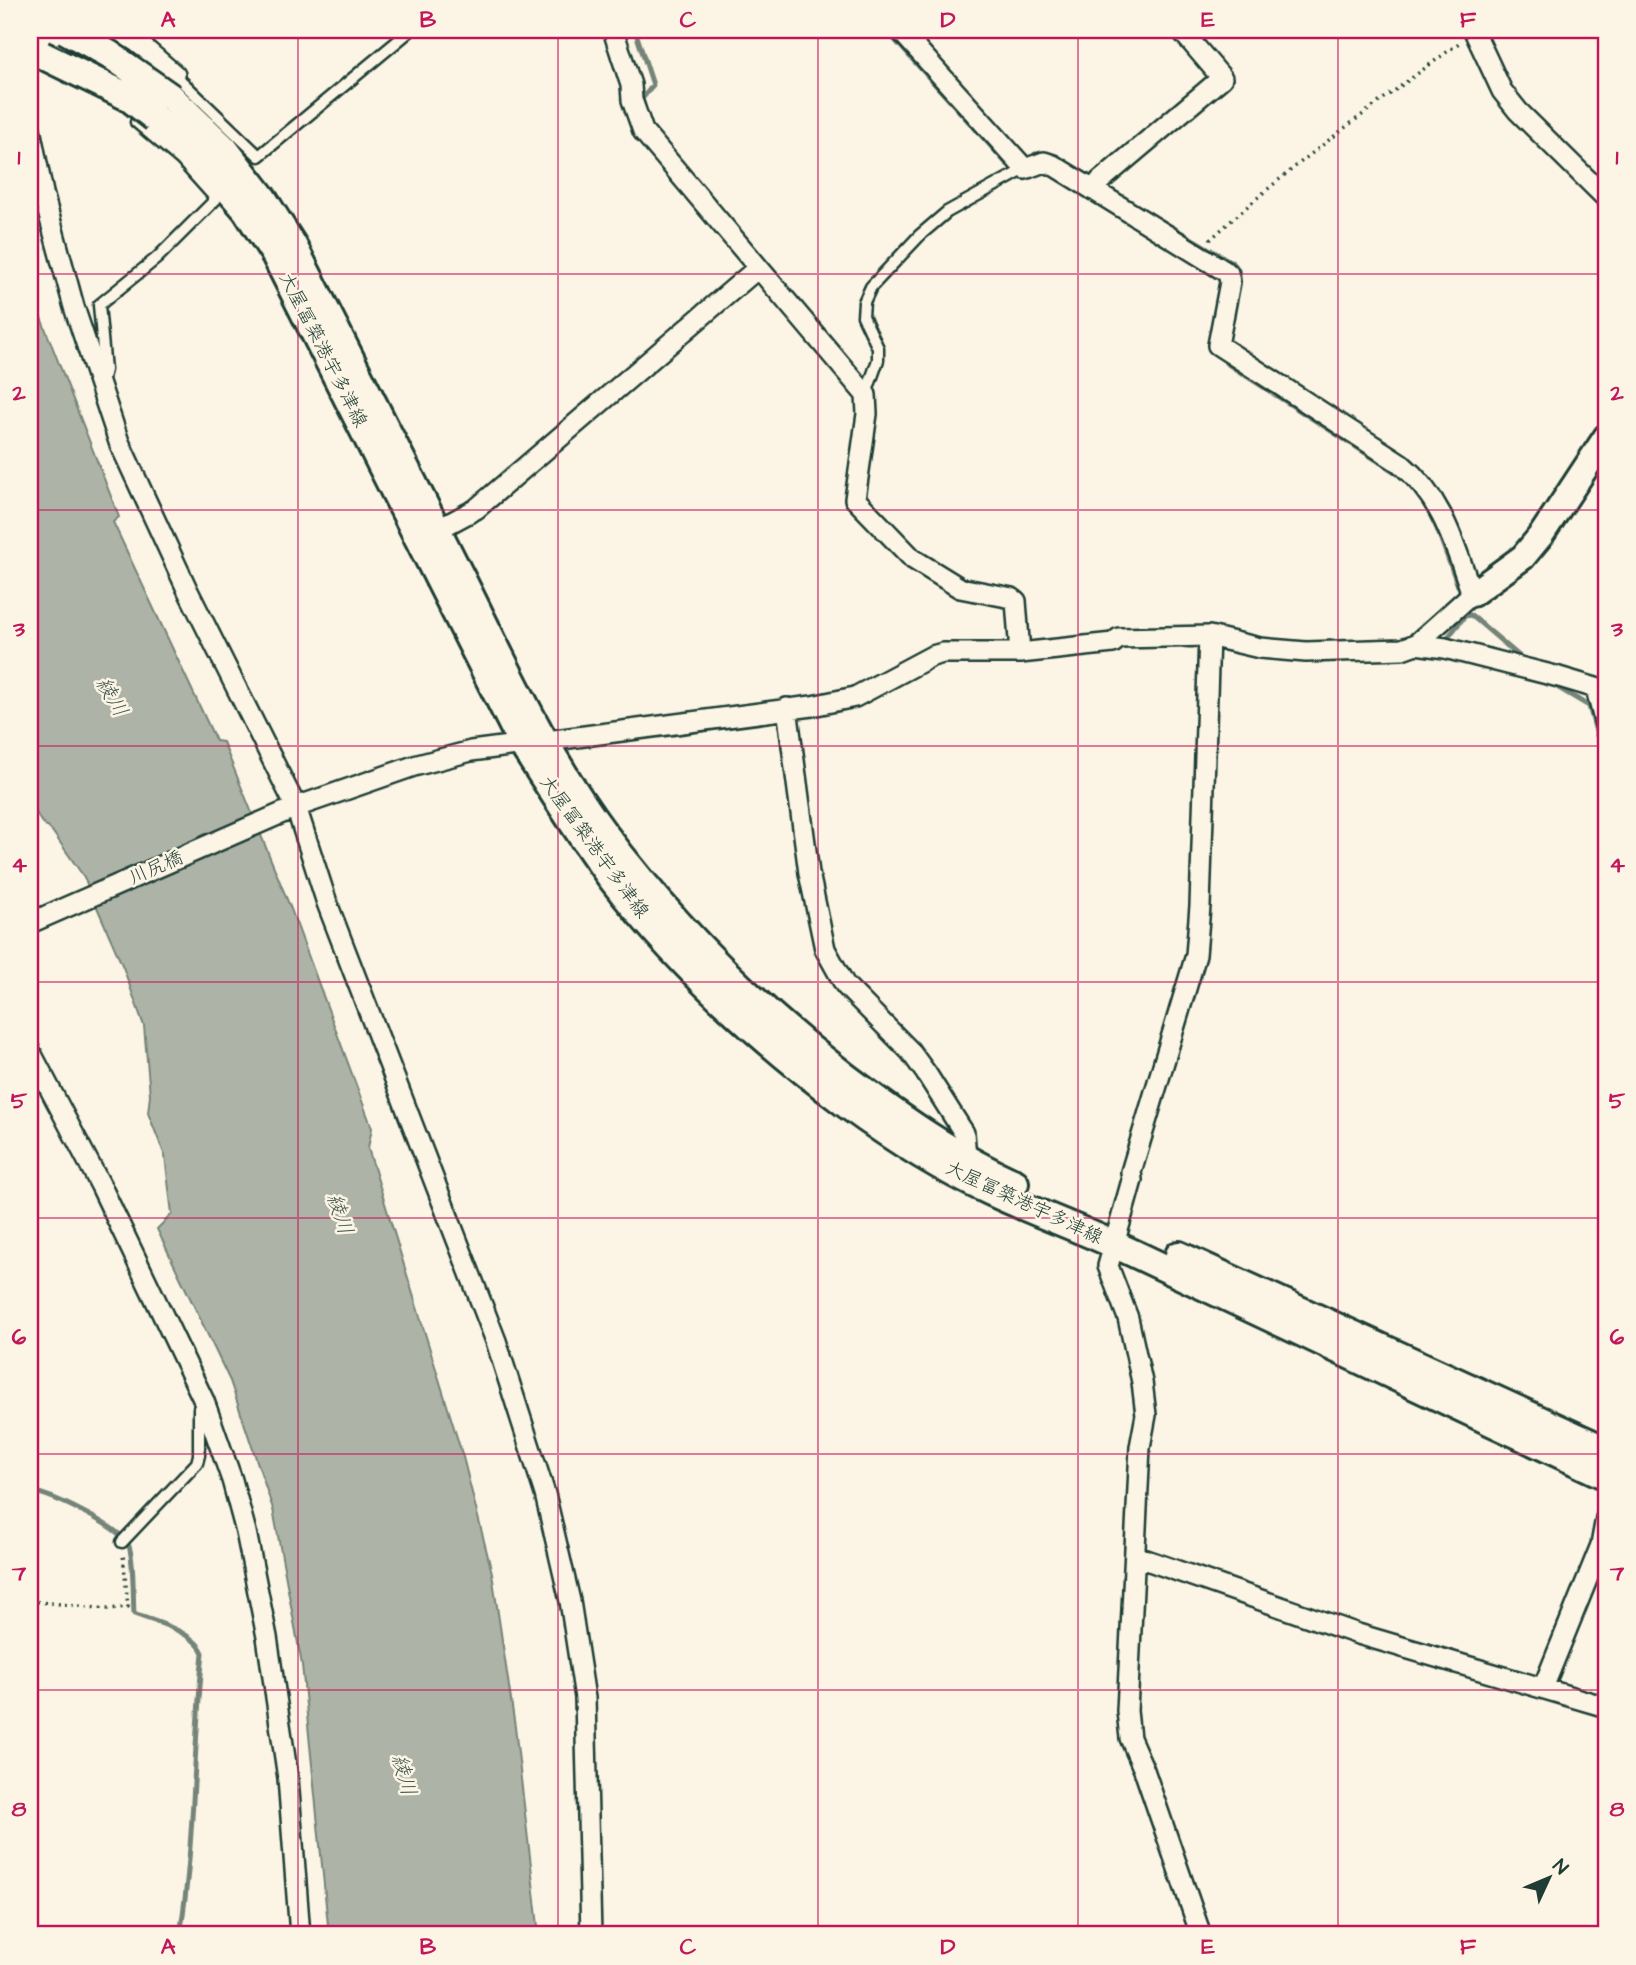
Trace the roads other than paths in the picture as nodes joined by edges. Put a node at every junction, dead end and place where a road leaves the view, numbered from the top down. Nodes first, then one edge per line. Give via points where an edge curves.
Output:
1 (65, 30) edge
2 (117, 30) edge
3 (411, 30) edge
4 (613, 30) edge
5 (900, 30) edge
6 (1181, 30) edge
7 (1475, 30) edge
8 (36, 53) edge
9 (168, 97) junction
10 (30, 129) edge
11 (1025, 169) junction
12 (1096, 185) junction
13 (1606, 198) edge
14 (758, 268) junction
15 (101, 387) junction
16 (866, 395) junction
17 (1606, 437) edge
18 (437, 530) junction
19 (1472, 594) junction
20 (1209, 636) junction
21 (1416, 644) junction
22 (1020, 653) junction
23 (1601, 690) edge
24 (787, 709) junction
25 (1606, 728) edge
26 (534, 742) junction
27 (289, 810) junction
28 (30, 923) edge
29 (30, 1051) edge
30 (967, 1157) junction
31 (1116, 1236) junction
32 (204, 1401) junction
33 (1606, 1450) edge
34 (1606, 1476) edge
35 (1606, 1518) edge
36 (124, 1540) road end
37 (1135, 1556) junction
38 (1543, 1688) junction
39 (1606, 1707) edge
40 (300, 1935) edge
41 (592, 1935) edge
42 (1201, 1935) edge

1 - 9 main road, 大屋冨築港宇多津線, bridge via 109,54
2 - 9 street via 137,43
3 - 9 lane via 259,156
4 - 14 street via 643,131
5 - 11 street
6 - 12 street via 1222,78
7 - 13 street via 1502,91
8 - 9 main road, 大屋冨築港宇多津線, bridge via 128,97
9 - 15 lane via 136,122 181,160 216,199 158,258 99,305 105,370
9 - 18 main road, 大屋冨築港宇多津線 via 224,148 294,247
9 - 26 main road, 大屋冨築港宇多津線 via 206,165 246,210 275,256
10 - 15 street via 74,307
11 - 12 street via 1044,162
11 - 16 lane via 947,212 872,287 863,316 878,348 878,360
12 - 19 street via 1228,273 1218,345 1416,477 1433,497
14 - 16 street
14 - 18 street via 475,509
15 - 27 street via 120,442
16 - 22 street via 855,499 913,559 960,588 1016,601
17 - 19 street via 1523,557
18 - 26 main road, 大屋冨築港宇多津線
19 - 21 street
20 - 21 street, 川尻橋 via 1260,648 1306,652 1402,649
20 - 22 street, 川尻橋 via 1119,638 1113,643
20 - 31 street via 1196,955
21 - 23 street via 1471,654
22 - 24 street, 川尻橋 via 943,653 855,697
23 - 25 street
24 - 26 street, 川尻橋
24 - 30 street via 809,873 825,949 845,985 911,1051 964,1133
26 - 27 street, 川尻橋 via 471,751 414,766
26 - 30 main road, 大屋冨築港宇多津線 via 678,924 737,985 863,1090
26 - 31 main road, 大屋冨築港宇多津線 via 593,852 664,942 722,1002 785,1056 917,1152 989,1191
27 - 28 street, 川尻橋
27 - 41 street via 496,1341 545,1494 570,1601 585,1698
29 - 32 street via 102,1186
30 - 31 main road, 大屋冨築港宇多津線
31 - 33 main road, 大屋冨築港宇多津線
31 - 34 main road, 大屋冨築港宇多津線
31 - 37 street via 1109,1271 1128,1318 1146,1415
32 - 36 lane via 199,1408 197,1464
32 - 40 street via 246,1532 267,1637 288,1778
35 - 38 street via 1601,1545
37 - 38 street via 1358,1634
37 - 42 street via 1127,1711 1130,1738
38 - 39 street

